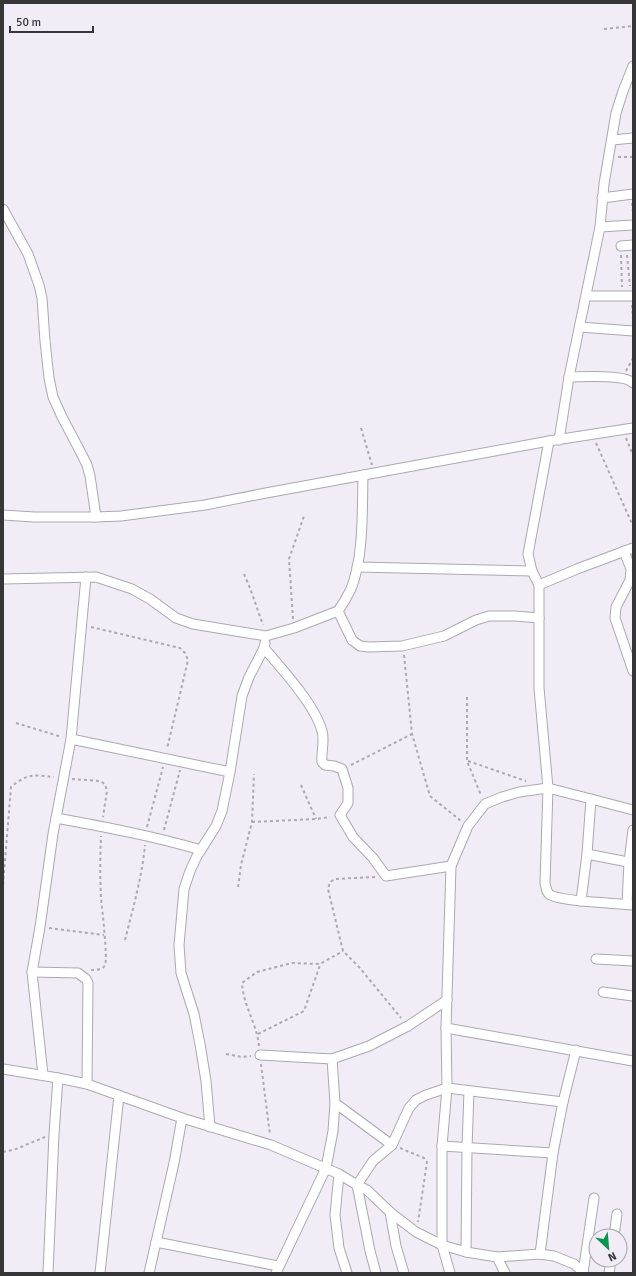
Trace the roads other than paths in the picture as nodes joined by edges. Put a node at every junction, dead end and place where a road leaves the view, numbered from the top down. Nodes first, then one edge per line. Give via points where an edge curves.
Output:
1 (633, 66) edge
2 (633, 138) edge
3 (612, 140) junction
4 (633, 194) edge
5 (602, 198) junction
6 (3, 209) edge
7 (633, 225) edge
8 (600, 227) junction
9 (586, 296) junction
10 (629, 296) edge
11 (580, 327) junction
12 (633, 331) edge
13 (569, 378) junction
14 (633, 383) edge
15 (633, 428) edge
16 (559, 440) junction
17 (549, 441) junction
18 (364, 475) junction
19 (3, 515) edge
20 (96, 517) junction
21 (633, 548) edge
22 (624, 551) junction
23 (357, 567) junction
24 (532, 571) junction
25 (86, 577) junction
26 (3, 579) edge
27 (539, 585) junction
28 (338, 611) junction
29 (539, 618) junction
30 (266, 636) junction
31 (264, 648) junction
32 (633, 671) edge
33 (71, 739) junction
34 (230, 772) junction
35 (548, 788) junction
36 (591, 799) junction
37 (633, 810) edge
38 (56, 818) junction
39 (633, 830) edge
40 (201, 850) junction
41 (587, 854) junction
42 (631, 862) edge
43 (451, 866) junction
44 (581, 901) junction
45 (630, 904) edge
46 (596, 959) dead end
47 (633, 961) edge
48 (32, 972) junction
49 (603, 992) dead end
50 (633, 996) edge
51 (447, 1000) junction
52 (446, 1028) junction
53 (576, 1050) junction
54 (260, 1055) road end
55 (332, 1059) junction
56 (633, 1061) edge
57 (3, 1069) edge
58 (43, 1075) junction
59 (58, 1078) junction
60 (87, 1084) junction
61 (447, 1088) junction
62 (469, 1091) junction
63 (119, 1095) junction
64 (563, 1102) junction
65 (335, 1103) junction
66 (182, 1118) junction
67 (210, 1127) junction
68 (392, 1145) junction
69 (442, 1146) junction
70 (467, 1148) junction
71 (553, 1153) junction
72 (326, 1168) junction
73 (339, 1174) junction
74 (358, 1184) junction
75 (594, 1198) dead end
76 (390, 1212) junction
77 (617, 1214) dead end
78 (615, 1228) edge
79 (156, 1242) junction
80 (442, 1245) junction
81 (466, 1252) junction
82 (540, 1254) junction
83 (497, 1257) junction
84 (277, 1270) edge
85 (48, 1273) edge
86 (100, 1273) edge
87 (149, 1273) edge
88 (347, 1273) edge
89 (376, 1273) edge
90 (404, 1273) edge
91 (450, 1273) edge
92 (505, 1273) edge
93 (584, 1273) edge

1 - 3 street via 618,105
2 - 3 street
3 - 5 street
4 - 5 street
5 - 8 street
6 - 20 street via 28,254 39,285 49,378 62,417 87,465
7 - 8 street
8 - 9 street
9 - 10 street
9 - 11 street
11 - 12 street
11 - 13 street
13 - 14 street via 622,378
13 - 16 street
15 - 16 street
16 - 17 street
17 - 18 street
17 - 24 street via 528,554
18 - 20 street via 205,506
18 - 23 street
19 - 20 street
21 - 22 street
22 - 27 street
22 - 32 street via 631,569 630,580 616,607 615,618
23 - 24 street
23 - 28 street via 351,589
24 - 27 street
25 - 26 street
25 - 30 street via 96,577 132,589 176,618 193,624
25 - 33 street
27 - 29 street
28 - 29 street via 352,640 360,646 369,647 402,646 444,636 489,616
28 - 30 street
29 - 35 street via 539,688
30 - 31 street
31 - 34 street via 242,696
31 - 43 street via 307,702 318,721 323,733 322,762 342,769 348,788 348,803 340,815 353,837 386,876
33 - 34 street
33 - 38 street
34 - 40 street via 222,811
35 - 36 street
35 - 43 street via 519,792 485,804 468,826
35 - 44 street via 546,891 551,895
36 - 37 street
36 - 41 street
38 - 40 street via 162,839
38 - 48 street
39 - 42 street
40 - 67 street via 184,889 179,945 181,973 200,1044
41 - 42 street
41 - 44 street
42 - 45 street
43 - 51 street
44 - 45 street
46 - 47 street
48 - 58 street
48 - 60 street via 78,973 86,978
49 - 50 street
51 - 52 street
51 - 55 street via 408,1026 369,1046
52 - 53 street
52 - 61 street
53 - 56 street
53 - 64 street
54 - 55 street
55 - 65 street
57 - 58 street
58 - 59 street
59 - 60 street
59 - 85 street
60 - 63 street
61 - 62 street
61 - 68 street via 416,1100 409,1108
61 - 69 street
62 - 64 street
62 - 70 street
63 - 66 street
63 - 86 street
64 - 71 street
65 - 68 street
65 - 72 street
66 - 67 street
66 - 79 street
67 - 72 street via 271,1145
68 - 74 street via 373,1161
69 - 70 street
69 - 80 street
70 - 71 street
70 - 81 street
71 - 82 street
72 - 73 street
72 - 84 street
73 - 74 street
73 - 88 street via 335,1215 339,1248
74 - 76 street
74 - 89 street
75 - 93 street
76 - 80 street via 416,1232
76 - 90 street
77 - 78 street
79 - 84 street
79 - 87 street
80 - 81 street
80 - 91 street
81 - 83 street
82 - 83 street
82 - 93 street via 554,1256 574,1264
83 - 92 street

